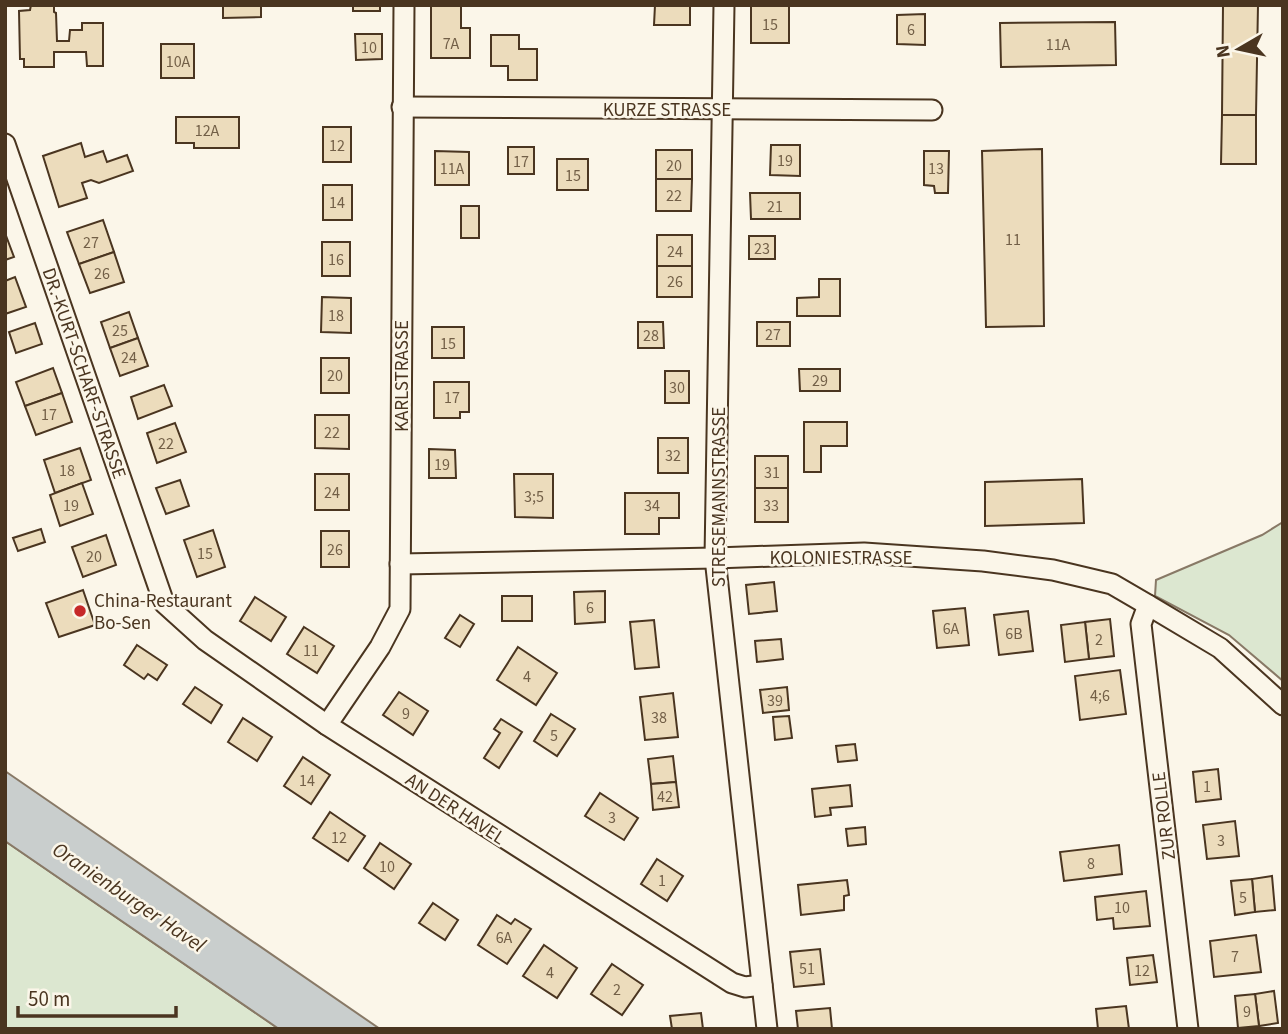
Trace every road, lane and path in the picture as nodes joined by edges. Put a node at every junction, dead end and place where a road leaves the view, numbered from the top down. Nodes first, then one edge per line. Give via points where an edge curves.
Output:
1 (404, 5) edge
2 (724, 5) edge
3 (402, 107) junction
4 (723, 110) junction
5 (932, 110) dead end
6 (5, 144) edge
7 (715, 558) junction
8 (400, 564) junction
9 (164, 603) joint
10 (1148, 605) junction
11 (1283, 705) edge
12 (327, 725) junction
13 (762, 985) junction
14 (768, 1029) edge
15 (1188, 1029) edge

1 - 3 street, KARLSTRASSE
2 - 4 street, STRESEMANNSTRASSE
3 - 4 street, KURZE STRASSE
3 - 8 street, KARLSTRASSE
4 - 5 street, KURZE STRASSE
4 - 7 street, STRESEMANNSTRASSE
6 - 9 street, DR.-KURT-SCHARF-STRASSE
7 - 8 street, KOLONIESTRASSE
7 - 10 street, KOLONIESTRASSE via 864,553 983,561 1112,584
7 - 13 street, STRESEMANNSTRASSE
8 - 12 street, KARLSTRASSE via 400,609
9 - 12 street, AN DER HAVEL via 205,640
10 - 11 street, KOLONIESTRASSE via 1220,648
10 - 15 street, ZUR ROLLE via 1141,624
12 - 13 street, AN DER HAVEL via 732,984
13 - 14 street, STRESEMANNSTRASSE

